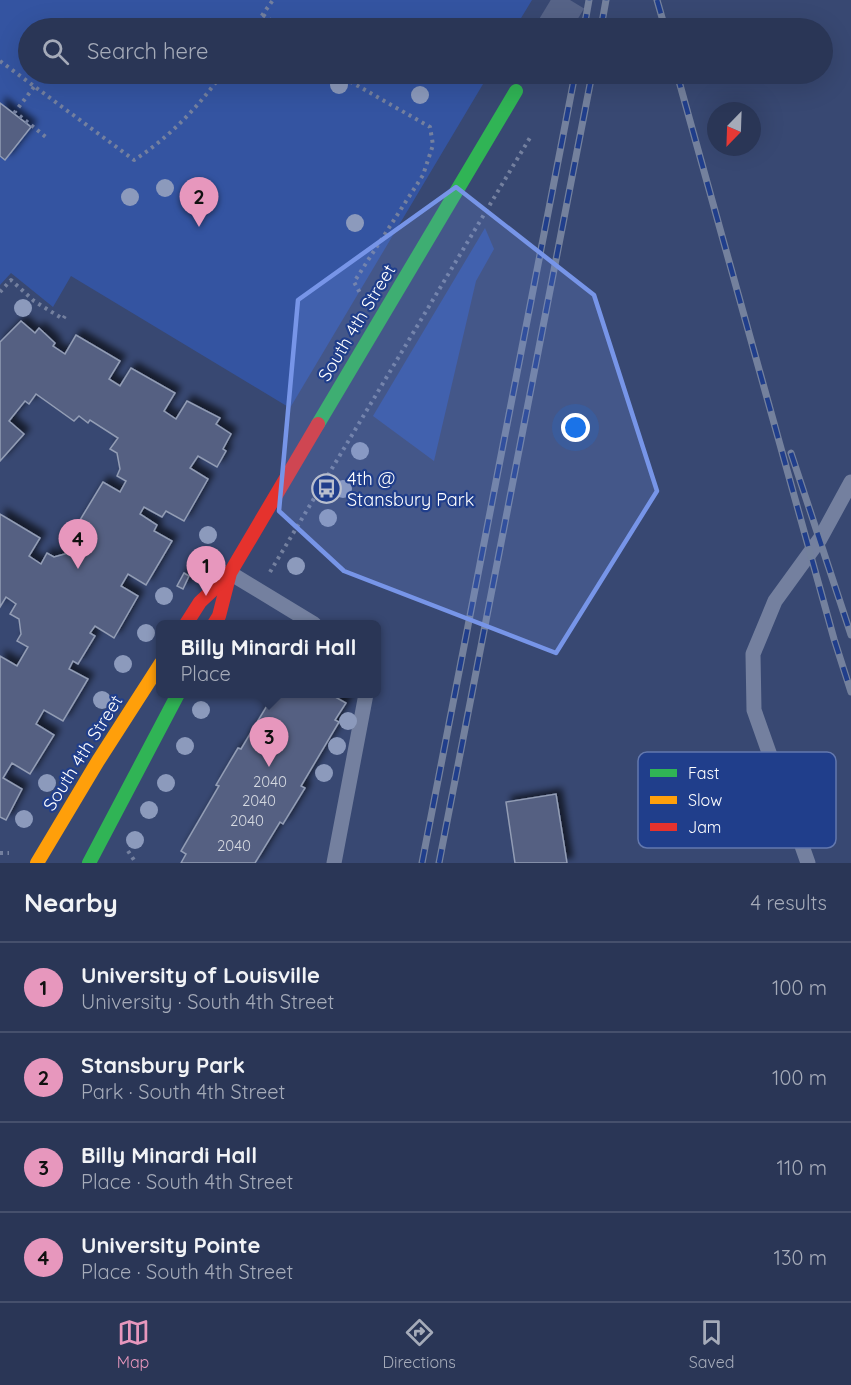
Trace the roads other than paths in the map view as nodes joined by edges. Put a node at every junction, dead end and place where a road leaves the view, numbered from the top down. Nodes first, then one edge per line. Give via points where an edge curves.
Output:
1 (516, 91) dead end
2 (851, 482) edge
3 (230, 573) junction
4 (189, 620) edge
5 (216, 620) edge
6 (308, 620) edge
7 (156, 671) edge
8 (175, 698) edge
9 (365, 698) edge
10 (769, 752) edge
11 (803, 848) edge
12 (37, 863) edge
13 (89, 863) edge
14 (333, 863) edge
15 (808, 863) edge

1 - 3 main road, South 4th Street
2 - 10 lane via 816,546 775,601 753,654 754,710
3 - 4 main road, South 4th Street via 200,602
3 - 5 main road, South 4th Street
3 - 6 lane
7 - 12 main road, South 4th Street
8 - 13 main road
9 - 14 lane
11 - 15 lane

